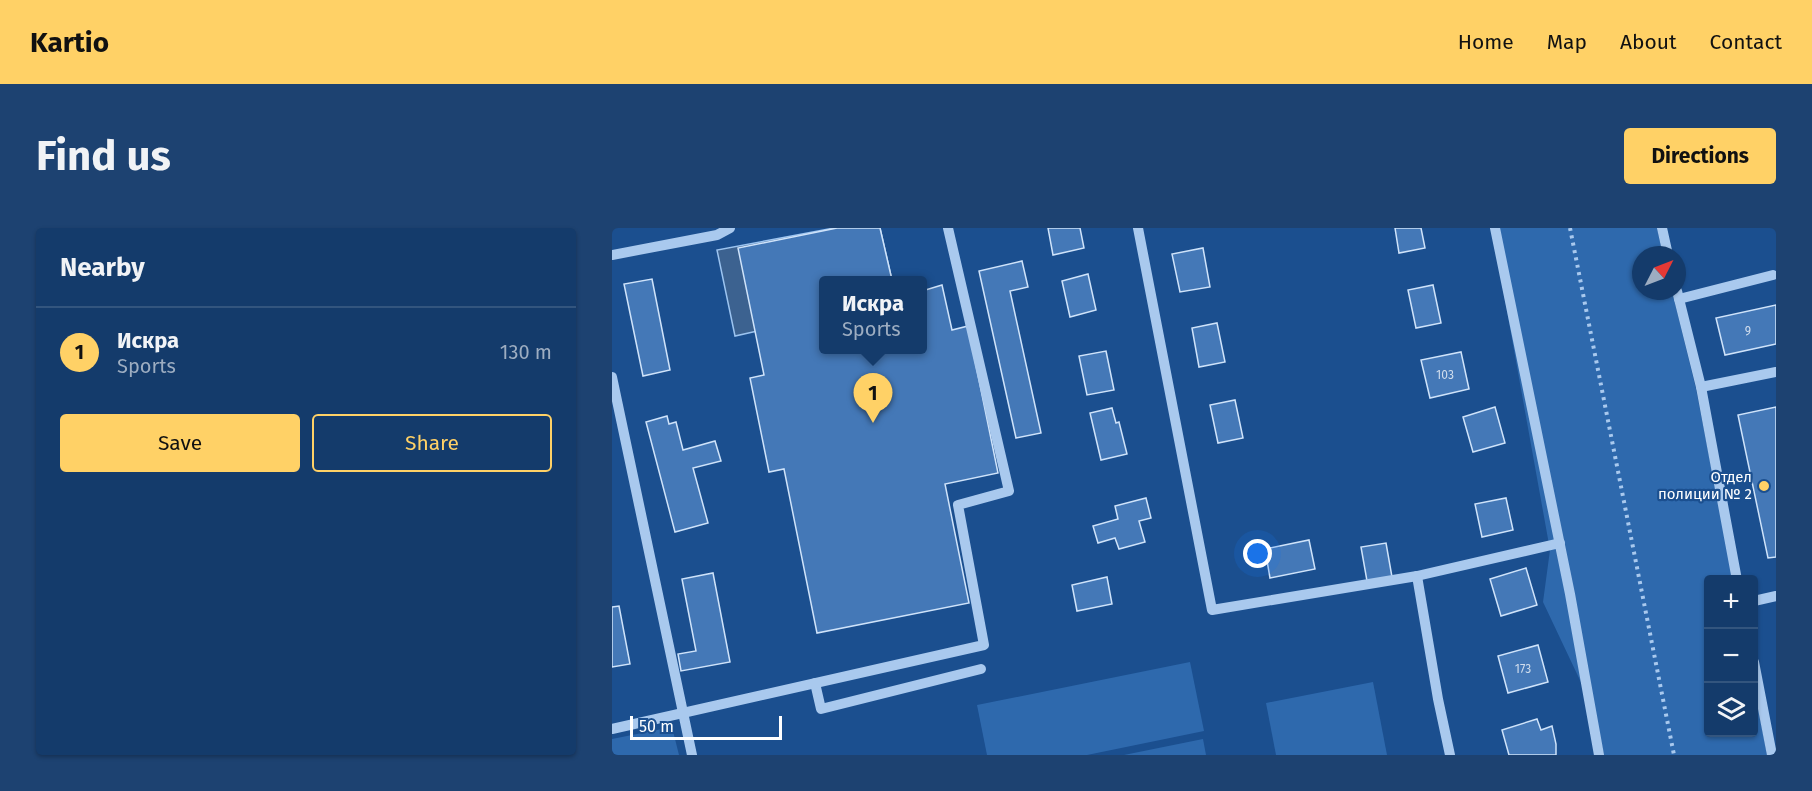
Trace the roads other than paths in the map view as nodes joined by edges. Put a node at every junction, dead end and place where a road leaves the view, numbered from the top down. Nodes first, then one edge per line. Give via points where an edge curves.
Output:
1 (730, 228) edge
2 (948, 228) edge
3 (1138, 228) edge
4 (1496, 228) edge
5 (1662, 228) edge
6 (1666, 246) edge
7 (612, 255) edge
8 (1773, 275) dead end
9 (1686, 293) edge
10 (1679, 300) edge
11 (1776, 372) edge
12 (612, 376) edge
13 (1701, 387) junction
14 (1560, 543) junction
15 (1736, 575) edge
16 (1417, 576) junction
17 (1776, 596) edge
18 (1758, 600) edge
19 (981, 669) dead end
20 (815, 683) junction
21 (1758, 683) edge
22 (682, 712) junction
23 (612, 729) edge
24 (692, 755) edge
25 (1450, 755) edge
26 (1599, 755) edge
27 (1772, 755) edge

1 - 7 street via 717,235
2 - 20 street via 1009,491 958,505 984,645
3 - 16 street via 1212,610
4 - 14 street
5 - 6 street
8 - 9 street
10 - 13 street
11 - 13 street
12 - 22 street
13 - 15 street
14 - 16 street
14 - 26 street
16 - 25 street
17 - 18 street
19 - 20 street via 821,709
20 - 22 street
21 - 27 street
22 - 23 street
22 - 24 street

